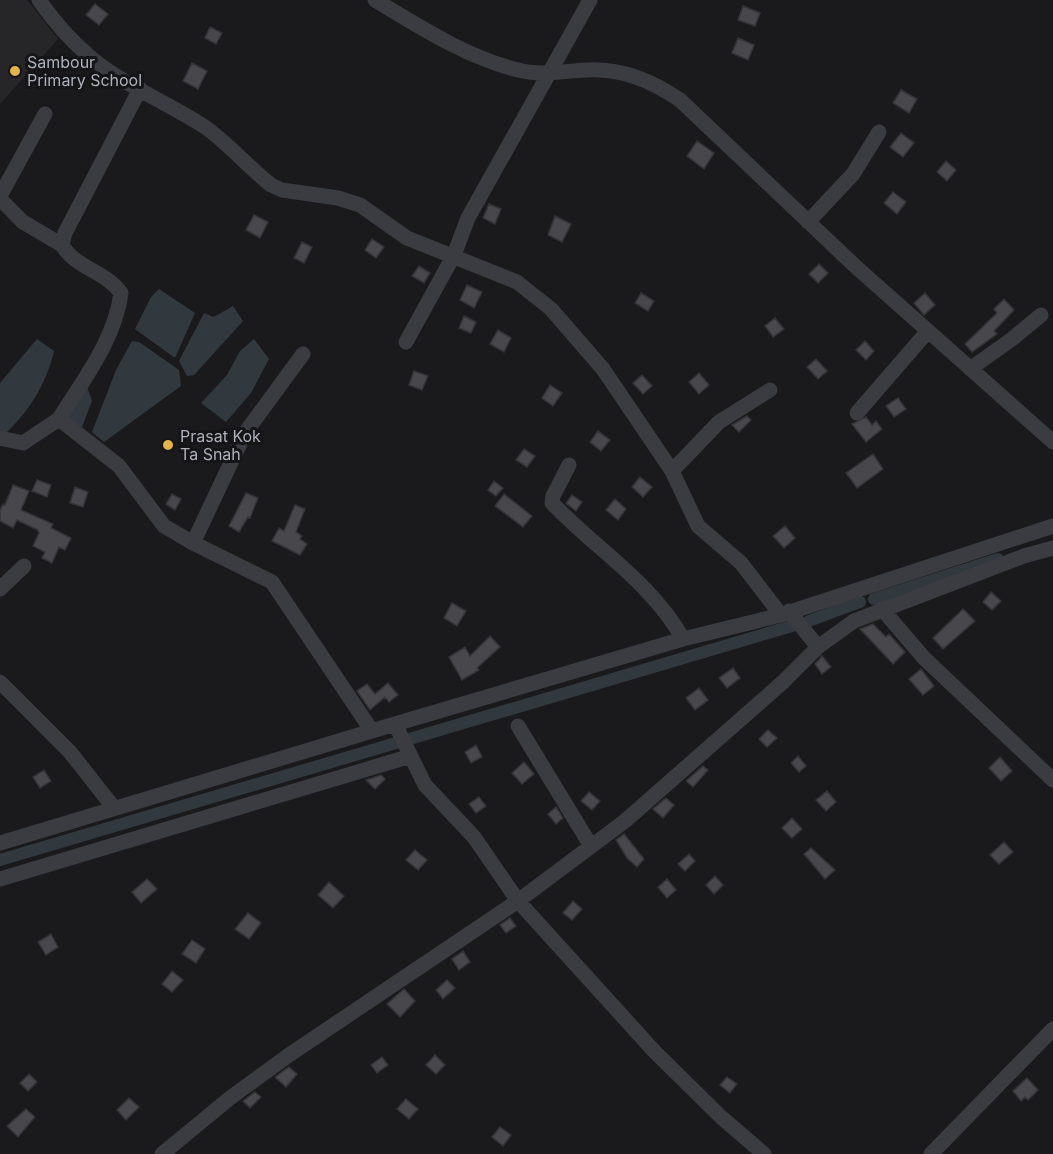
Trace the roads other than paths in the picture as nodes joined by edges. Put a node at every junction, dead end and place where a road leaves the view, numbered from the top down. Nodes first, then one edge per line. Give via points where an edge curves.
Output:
1 (39, 0) edge
2 (375, 0) edge
3 (590, 0) edge
4 (547, 74) junction
5 (140, 89) junction
6 (45, 114) dead end
7 (879, 132) dead end
8 (0, 197) edge
9 (808, 222) junction
10 (62, 245) junction
11 (454, 255) junction
12 (1041, 315) dead end
13 (928, 332) junction
14 (406, 342) dead end
15 (303, 354) dead end
16 (970, 369) junction
17 (770, 390) dead end
18 (857, 413) dead end
19 (59, 419) junction
20 (0, 438) edge
21 (1053, 442) edge
22 (569, 465) dead end
23 (672, 471) junction
24 (1053, 526) edge
25 (193, 543) junction
26 (1053, 548) edge
27 (24, 566) dead end
28 (862, 588) junction
29 (0, 589) edge
30 (876, 612) junction
31 (785, 613) junction
32 (683, 639) junction
33 (818, 647) junction
34 (0, 682) edge
35 (394, 723) junction
36 (518, 726) dead end
37 (372, 731) junction
38 (411, 756) junction
39 (1053, 780) edge
40 (114, 808) junction
41 (0, 843) edge
42 (591, 846) junction
43 (0, 879) edge
44 (518, 902) junction
45 (1053, 1029) edge
46 (162, 1154) edge
47 (764, 1154) edge
48 (931, 1154) edge

1 - 5 street via 88,56
2 - 4 street via 457,47 520,71
3 - 4 street
4 - 9 street via 618,72 659,86 680,100
4 - 11 street via 468,218
5 - 10 street
5 - 11 street via 208,129 271,185 360,206 406,238
6 - 8 street
7 - 9 street via 853,174
8 - 10 street via 23,222
9 - 13 street
10 - 19 street via 69,257 114,284 121,294 96,363
11 - 14 street
11 - 23 street via 517,282 551,309 603,369
12 - 16 street
13 - 16 street
13 - 18 street
15 - 25 street via 245,433
16 - 21 street
17 - 23 street via 719,422
19 - 20 street via 23,443
19 - 25 street via 119,466 164,526
22 - 32 street via 552,503 644,586
23 - 31 street via 698,526 741,563
24 - 28 street
25 - 37 street via 272,582
26 - 30 street
27 - 29 street
28 - 30 street
28 - 31 street
30 - 33 street via 854,621
30 - 39 street
31 - 32 street
31 - 33 street
32 - 35 street
33 - 42 street via 776,689
34 - 40 street via 70,752
35 - 37 street
35 - 38 street
36 - 42 street
37 - 40 street
38 - 43 street
38 - 44 street via 425,785 474,837
40 - 41 street
42 - 44 street
44 - 46 street via 289,1055
44 - 47 street via 654,1051
45 - 48 street

